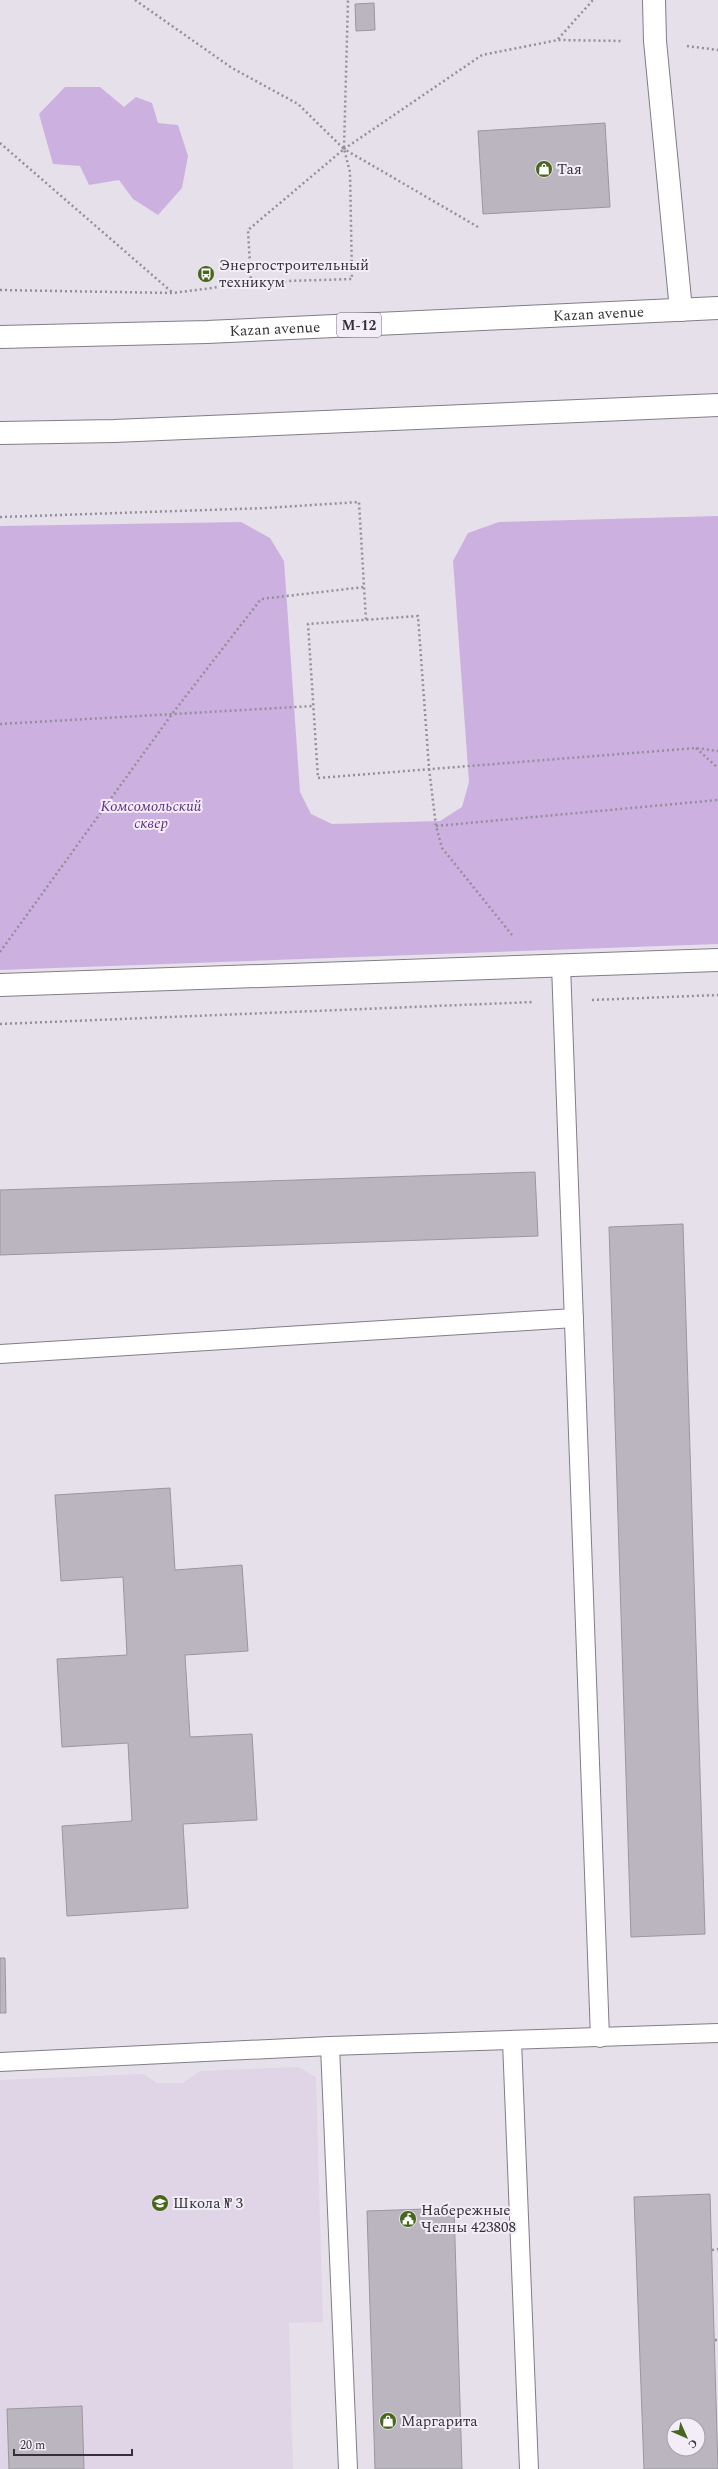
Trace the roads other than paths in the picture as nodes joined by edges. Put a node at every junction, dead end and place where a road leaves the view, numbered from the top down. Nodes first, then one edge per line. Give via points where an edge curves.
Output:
1 (654, 0) edge
2 (718, 308) edge
3 (681, 310) junction
4 (0, 337) edge
5 (718, 405) edge
6 (0, 434) edge
7 (718, 960) edge
8 (561, 965) junction
9 (0, 985) edge
10 (574, 1318) junction
11 (0, 1354) edge
12 (718, 2033) edge
13 (600, 2038) junction
14 (512, 2041) junction
15 (330, 2046) junction
16 (0, 2062) edge
17 (348, 2469) edge
18 (529, 2469) edge

1 - 3 main road via 655,41
2 - 3 main road, Kazan avenue / М-12
3 - 4 main road, Kazan avenue / М-12 via 215,332
5 - 6 main road
7 - 8 main road
8 - 9 main road
8 - 10 lane
10 - 11 lane
10 - 13 lane
12 - 13 lane
13 - 14 lane
14 - 15 lane
14 - 18 lane
15 - 16 lane
15 - 17 lane

